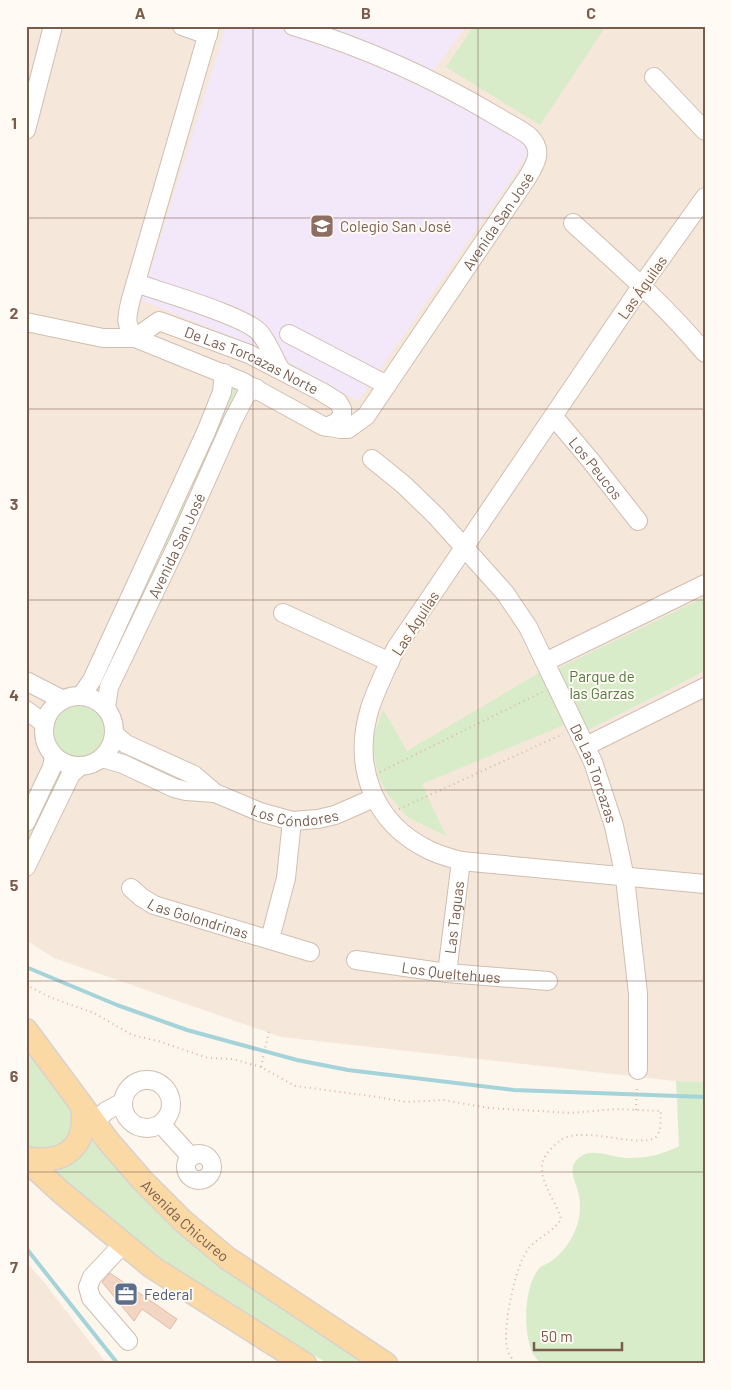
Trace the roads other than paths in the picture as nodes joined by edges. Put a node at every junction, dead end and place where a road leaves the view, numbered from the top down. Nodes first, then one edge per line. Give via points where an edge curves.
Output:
1 (53, 26) edge
2 (182, 26) edge
3 (293, 26) edge
4 (209, 30) edge
5 (654, 77) dead end
6 (26, 130) edge
7 (705, 131) edge
8 (705, 197) edge
9 (573, 223) dead end
10 (136, 283) junction
11 (642, 285) junction
12 (26, 322) edge
13 (290, 334) dead end
14 (135, 338) junction
15 (705, 353) edge
16 (281, 370) junction
17 (224, 373) junction
18 (387, 385) junction
19 (256, 388) junction
20 (554, 417) junction
21 (327, 427) junction
22 (372, 459) dead end
23 (638, 521) dead end
24 (465, 548) junction
25 (705, 584) edge
26 (283, 613) dead end
27 (390, 662) junction
28 (546, 662) junction
29 (26, 681) edge
30 (705, 687) edge
31 (81, 696) junction
32 (63, 700) junction
33 (106, 708) junction
34 (26, 710) edge
35 (45, 724) junction
36 (114, 734) junction
37 (586, 746) junction
38 (54, 756) junction
39 (102, 758) junction
40 (80, 766) junction
41 (215, 793) junction
42 (374, 798) junction
43 (292, 821) junction
44 (26, 822) edge
45 (461, 861) junction
46 (26, 867) edge
47 (624, 878) junction
48 (705, 884) edge
49 (131, 888) dead end
50 (270, 940) junction
51 (310, 952) dead end
52 (356, 960) dead end
53 (447, 973) junction
54 (548, 982) dead end
55 (26, 1030) edge
56 (638, 1070) dead end
57 (123, 1102) junction
58 (88, 1115) junction
59 (161, 1124) junction
60 (191, 1157) dead end
61 (26, 1159) edge
62 (124, 1243) junction
63 (128, 1341) dead end
64 (305, 1364) edge
65 (386, 1364) edge

1 - 6 street
2 - 4 street
3 - 18 street, Avenida San José via 404,69 478,105 530,137 538,153 537,162 527,178
4 - 10 street
5 - 7 street
8 - 11 street, Las Águilas
9 - 11 street
10 - 14 street via 127,317 128,329
10 - 16 street via 250,325 260,333
11 - 15 street
11 - 20 street, Las Águilas
12 - 14 street via 103,338
13 - 18 street
14 - 16 street, De Las Torcazas Norte via 158,321 243,352
14 - 17 street, Avenida San José
16 - 21 street, De Las Torcazas Norte via 338,402 342,416
17 - 19 street, Avenida San José
17 - 31 street, Avenida San José via 222,392 206,432 92,680
18 - 21 street, Avenida San José via 358,423 345,429
19 - 21 street, Avenida San José
19 - 33 street, Avenida San José via 246,395 233,420 180,539 108,686
20 - 23 street, Los Peucos
20 - 24 street, Las Águilas
22 - 24 street, De Las Torcazas via 404,485
24 - 27 street, Las Águilas via 396,648
24 - 28 street, De Las Torcazas via 505,593
25 - 28 street
26 - 27 street
27 - 42 street, Las Águilas via 370,706 363,751 366,778
28 - 37 street, De Las Torcazas
29 - 32 street
30 - 37 street
31 - 32 street
31 - 33 street
32 - 35 street via 51,710
33 - 36 street
34 - 35 street
35 - 38 street via 45,739
36 - 39 street via 109,750
36 - 41 street, Los Cóndores via 126,744 194,775
37 - 47 street, De Las Torcazas via 614,826
38 - 40 street via 69,765
38 - 44 street
39 - 40 street
39 - 41 street, Los Cóndores via 123,764 174,788
40 - 46 street via 71,774
41 - 43 street, Los Cóndores
42 - 43 street, Los Cóndores via 335,815
42 - 45 street, Las Águilas via 397,828 416,843
43 - 50 street, Las Golondrinas via 286,878
45 - 47 street, Las Águilas
45 - 53 street, Las Taguas
47 - 48 street, Las Águilas
47 - 56 street, De Las Torcazas via 638,994
49 - 50 street, Las Golondrinas via 154,905
50 - 51 street, Las Golondrinas
52 - 53 street, Los Queltehues
53 - 54 street, Los Queltehues
55 - 58 main road, Avenida Chicureo
57 - 58 street via 106,1111
57 - 59 street via 124,1110 138,1127 154,1128
57 - 59 street via 125,1094 136,1083 143,1080 159,1084 165,1089 171,1104 167,1118
58 - 61 main road via 82,1136 69,1152 50,1159
58 - 65 main road, Avenida Chicureo via 125,1162 162,1201 227,1258
59 - 60 street
61 - 62 main road
62 - 63 street via 92,1277 88,1287 91,1298
62 - 64 main road via 152,1267

